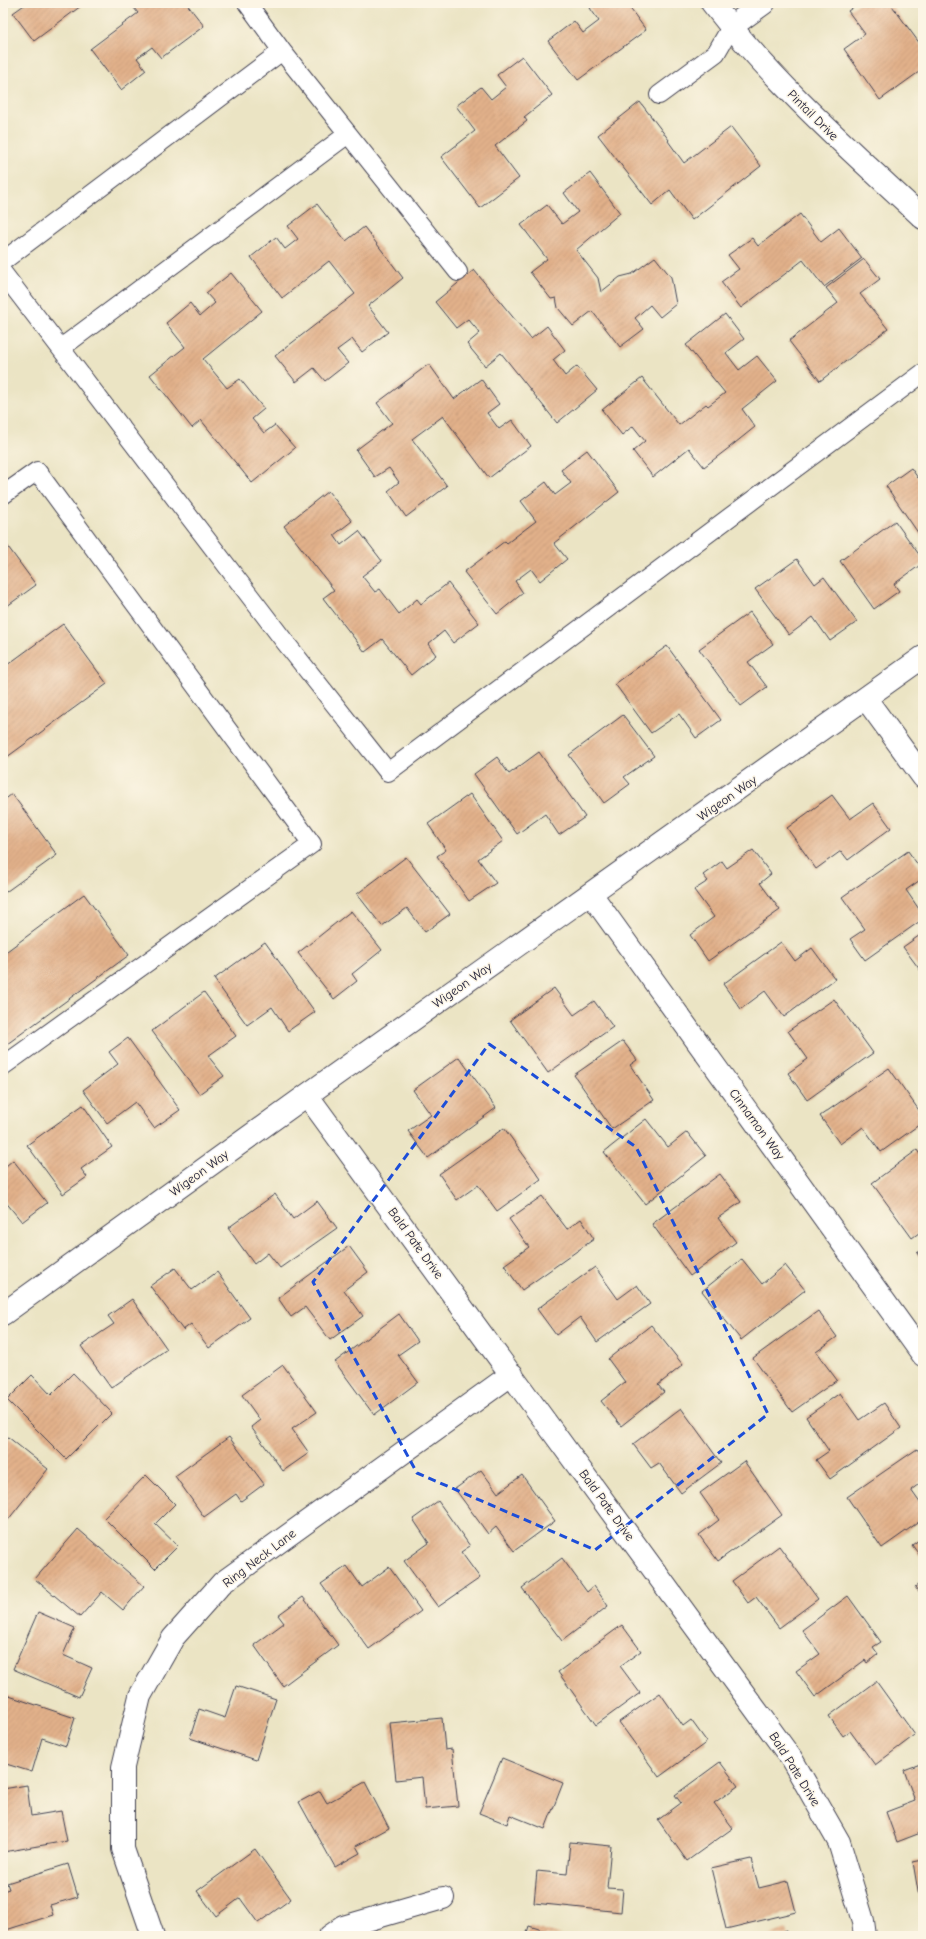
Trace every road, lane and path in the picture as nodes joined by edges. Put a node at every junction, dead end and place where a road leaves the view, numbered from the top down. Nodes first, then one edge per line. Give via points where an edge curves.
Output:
1 (246, 3) edge
2 (712, 3) edge
3 (764, 3) edge
4 (730, 27) junction
5 (282, 51) junction
6 (659, 95) dead end
7 (348, 134) junction
8 (923, 218) edge
9 (3, 261) edge
10 (3, 272) edge
11 (458, 272) dead end
12 (61, 348) junction
13 (923, 373) edge
14 (3, 495) edge
15 (923, 657) edge
16 (866, 699) junction
17 (923, 777) edge
18 (591, 894) junction
19 (3, 1066) edge
20 (307, 1095) junction
21 (3, 1314) edge
22 (923, 1355) edge
23 (512, 1374) junction
24 (443, 1898) dead end
25 (153, 1936) edge
26 (330, 1936) edge
27 (865, 1936) edge

1 - 5 lane
2 - 4 street, Pintail Drive
3 - 4 street
4 - 6 lane via 716,53
4 - 8 street, Pintail Drive via 803,107
5 - 7 lane
5 - 9 lane
7 - 11 lane
7 - 12 lane
10 - 12 lane
12 - 13 lane via 285,642 388,772
14 - 19 lane via 37,470 312,844
15 - 16 street, Wigeon Way
16 - 17 street
16 - 18 street, Wigeon Way
18 - 20 street, Wigeon Way
18 - 22 street, Cinnamon Way
20 - 21 street, Wigeon Way
20 - 23 street, Bald Pate Drive
23 - 25 street, Ring Neck Lane via 222,1583 172,1638 140,1696 123,1767 123,1849
23 - 27 street, Bald Pate Drive via 791,1758 839,1842 863,1921
24 - 26 street via 343,1927

